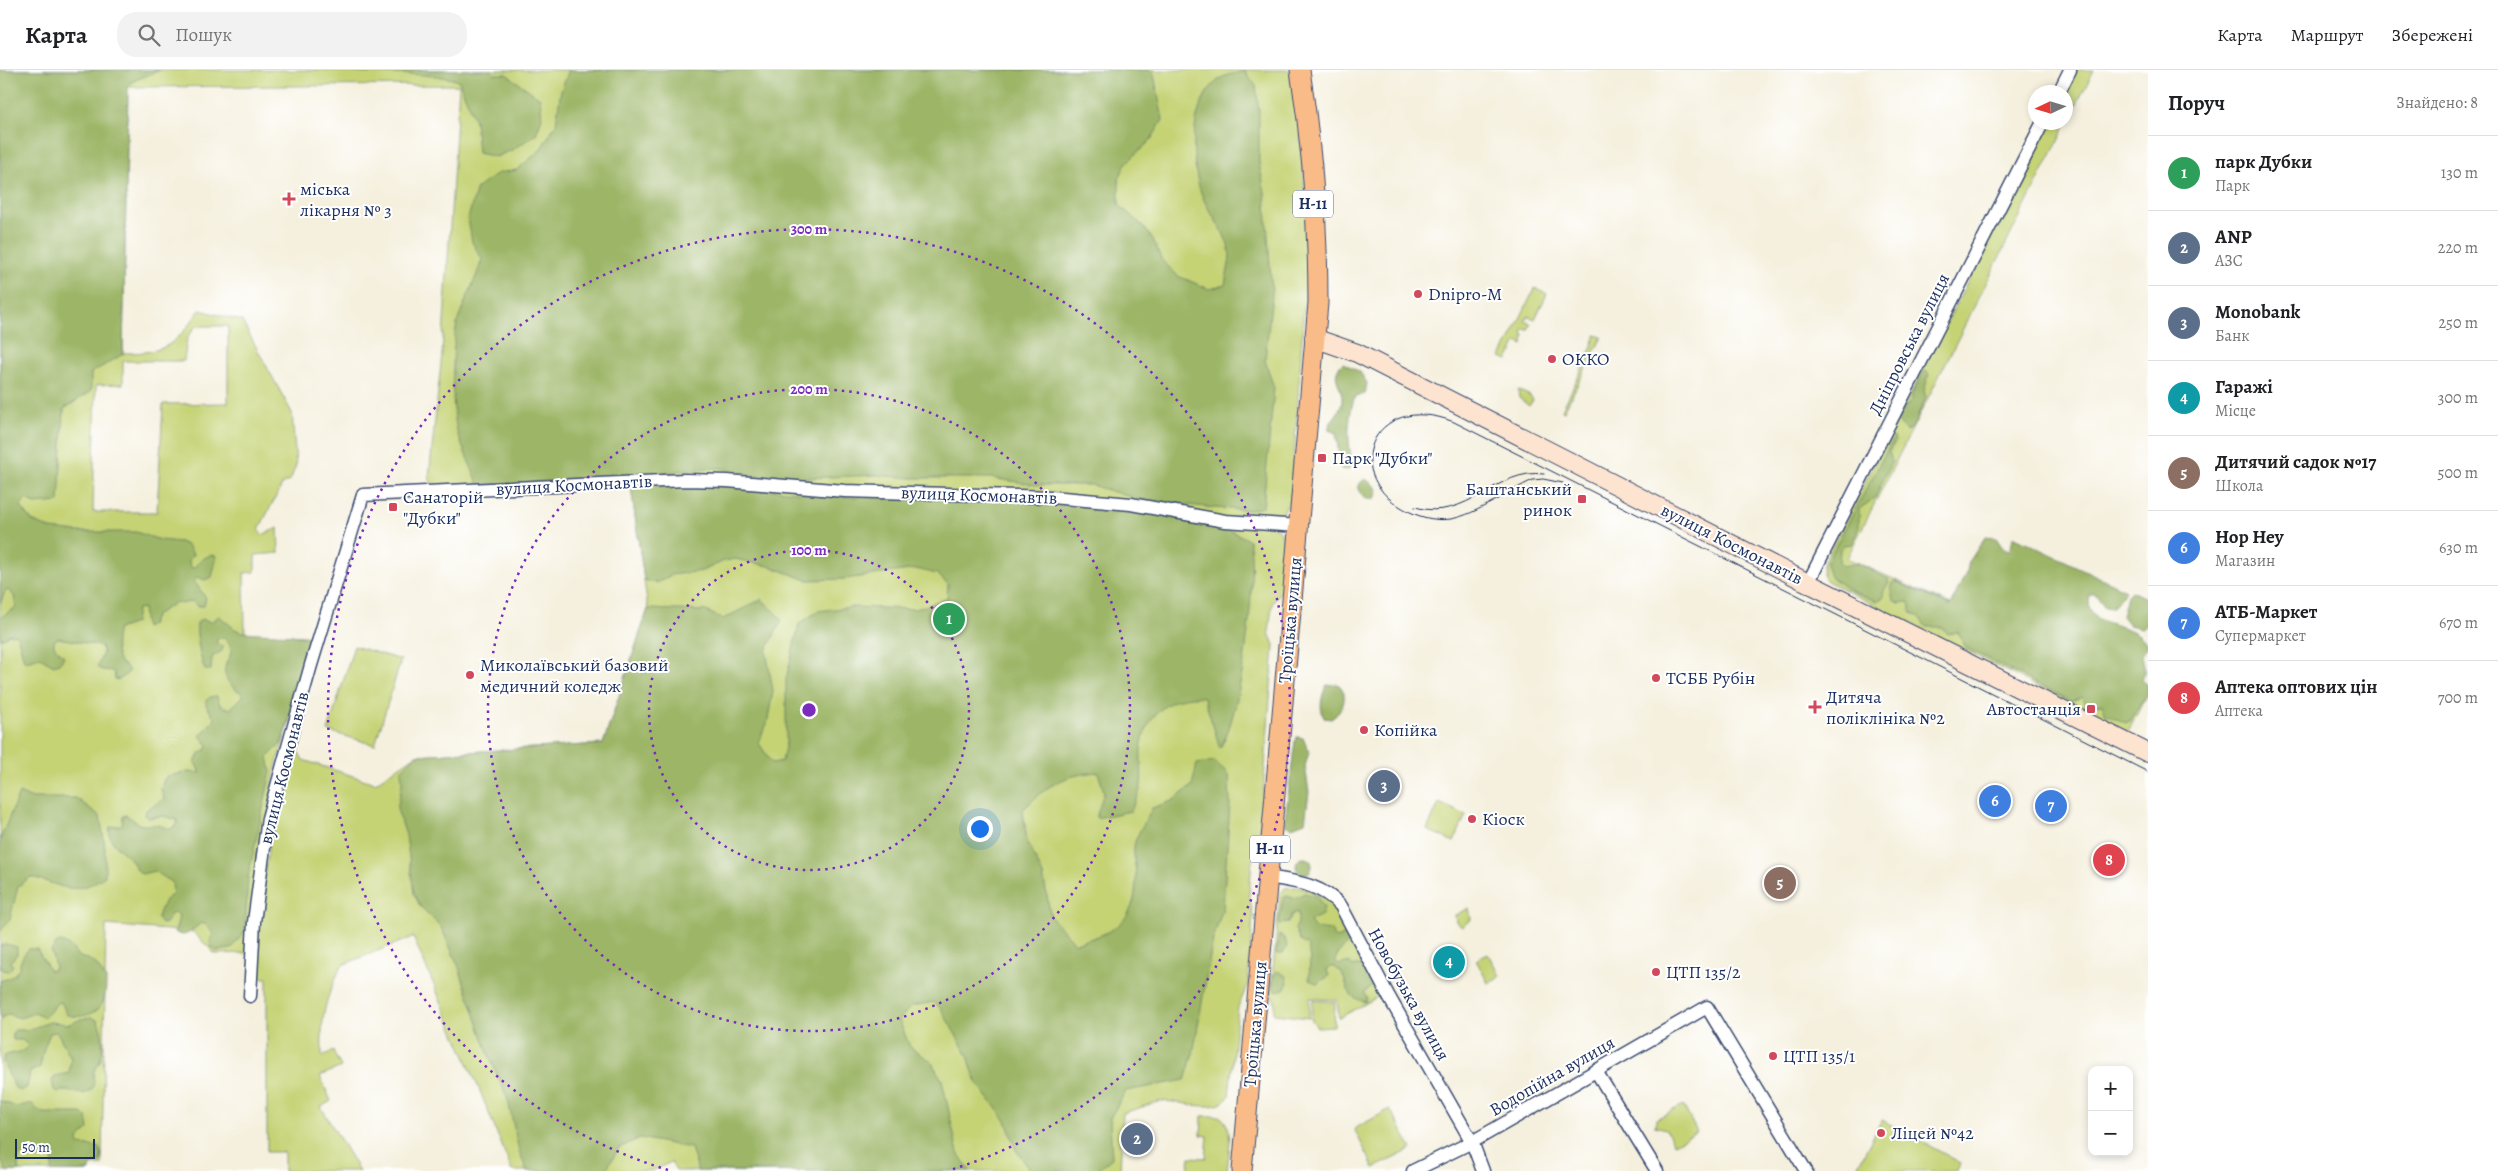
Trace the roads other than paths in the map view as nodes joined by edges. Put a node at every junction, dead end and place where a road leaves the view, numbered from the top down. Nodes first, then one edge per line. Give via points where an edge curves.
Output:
1 (1300, 70) edge
2 (2070, 70) edge
3 (2062, 85) edge
4 (2039, 130) edge
5 (1314, 338) junction
6 (1298, 526) junction
7 (1808, 583) junction
8 (2148, 752) edge
9 (1268, 877) junction
10 (250, 996) dead end
11 (1596, 1071) junction
12 (1472, 1142) junction
13 (1242, 1171) edge
14 (1413, 1171) edge
15 (1483, 1171) edge
16 (1657, 1171) edge
17 (1806, 1171) edge

1 - 5 main road, Троїцька вулиця / Н-11 via 1311,160 1318,270
2 - 3 street
4 - 7 street, Дніпровська вулиця
5 - 6 main road, Троїцька вулиця / Н-11
5 - 7 main road, вулиця Космонавтів via 1357,353
6 - 9 main road, Троїцька вулиця / Н-11
6 - 10 street, вулиця Космонавтів via 1225,521 1103,500 845,491 727,481 685,480 364,496 311,665 268,818 254,922
7 - 8 main road, вулиця Космонавтів
9 - 12 street, Новобузька вулиця via 1310,884 1330,895 1341,906
9 - 13 main road, Троїцька вулиця / Н-11
11 - 12 street, Водопійна вулиця
11 - 16 street
11 - 17 street, Водопійна вулиця via 1707,1007
12 - 14 street, Водопійна вулиця
12 - 15 street, Новобузька вулиця

